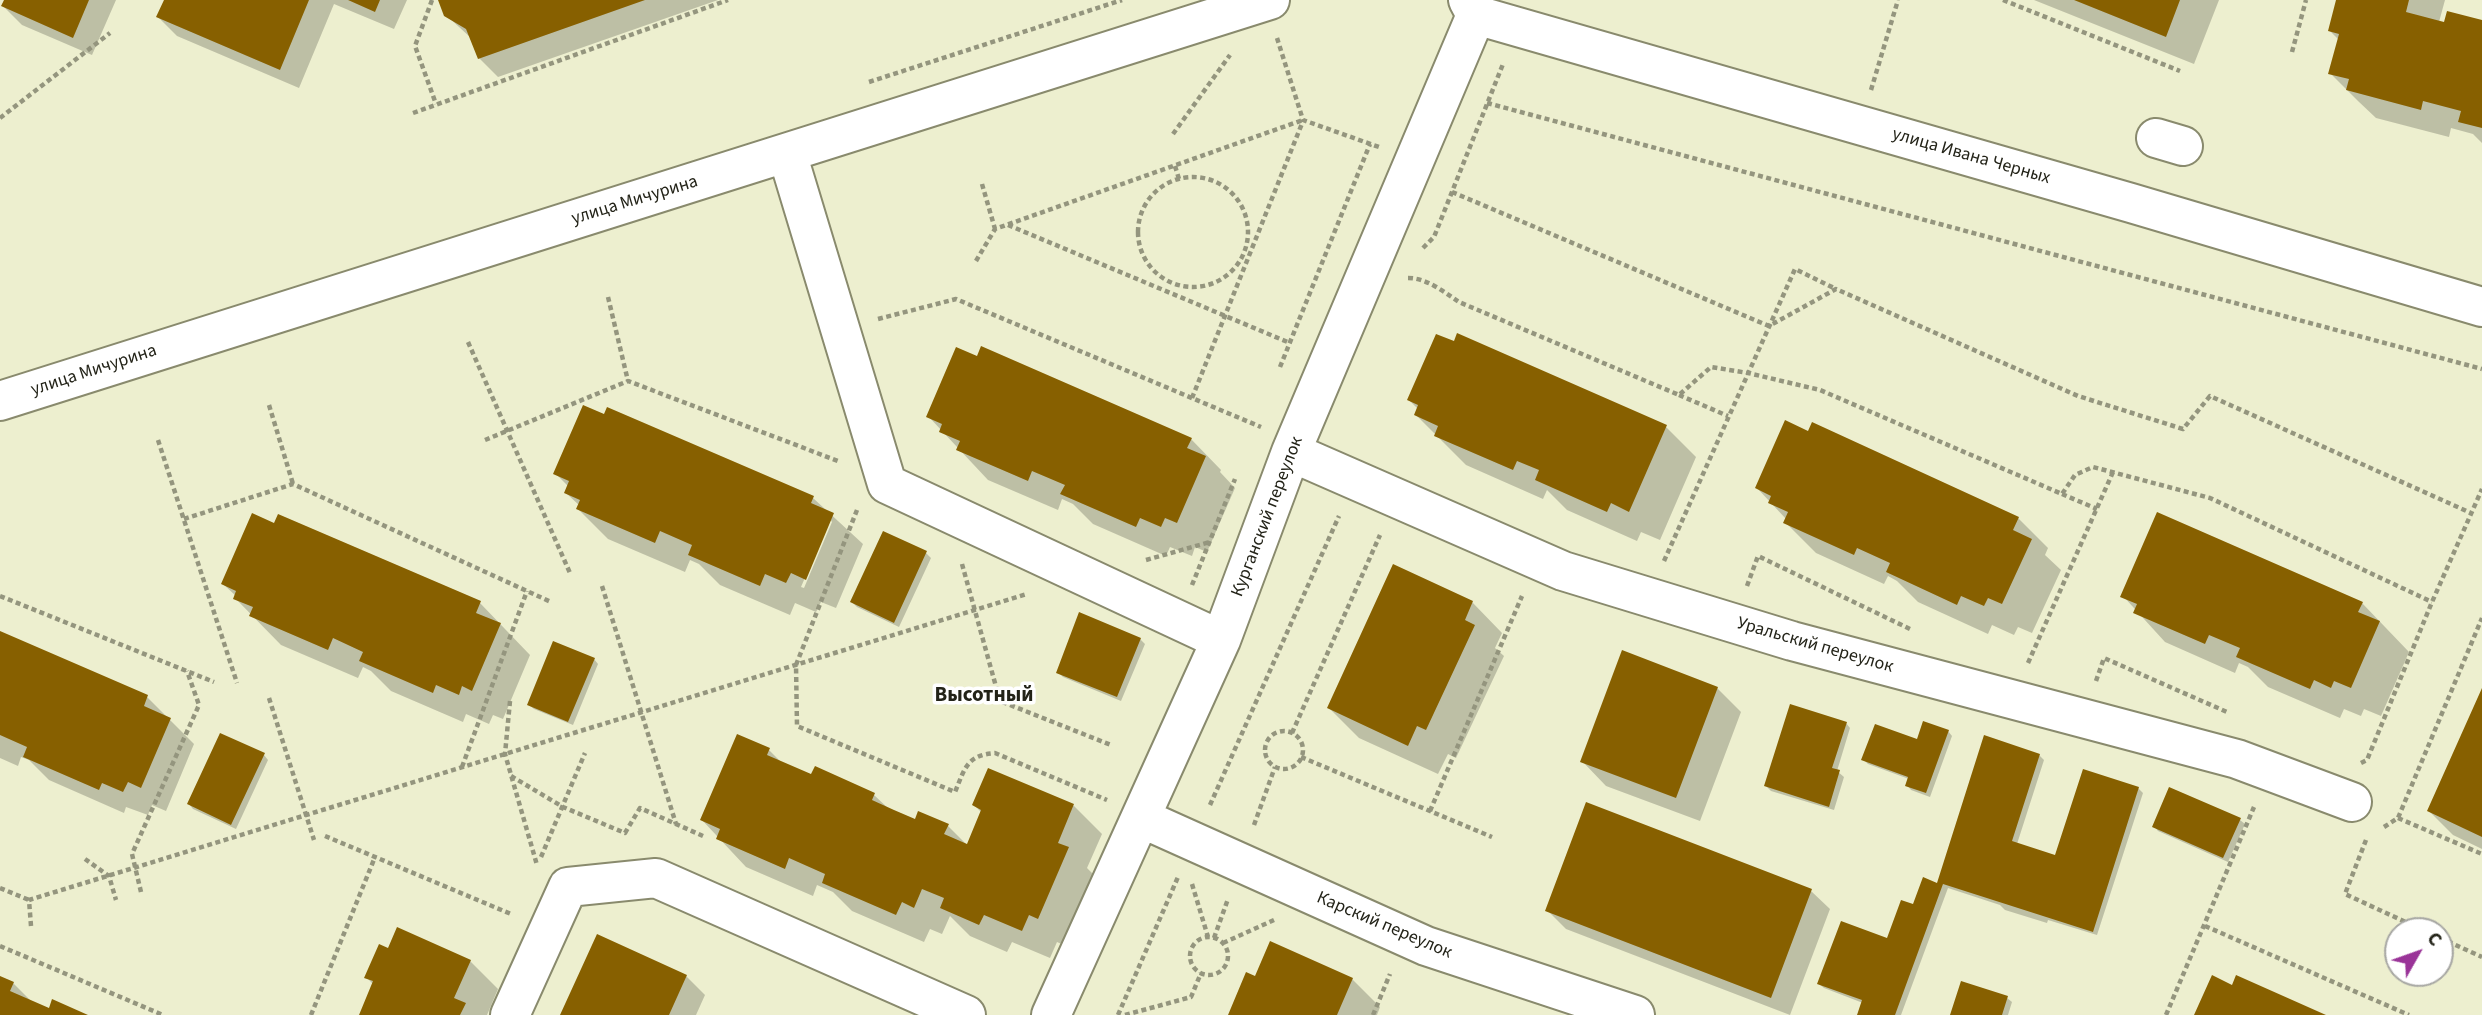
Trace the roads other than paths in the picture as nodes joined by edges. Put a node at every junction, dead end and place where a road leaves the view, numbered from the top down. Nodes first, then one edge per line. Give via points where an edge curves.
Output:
1 (1472, 8) edge
2 (1273, 17) edge
3 (787, 153) junction
4 (2482, 307) edge
5 (0, 401) edge
6 (1294, 445) junction
7 (1221, 640) junction
8 (2352, 802) dead end
9 (1124, 809) junction
10 (510, 1015) edge
11 (967, 1015) edge
12 (1051, 1015) edge
13 (1635, 1015) edge

1 - 4 street, улица Ивана Черных via 1860,125 2302,243
1 - 6 street, Курганский переулок via 1416,161
2 - 3 street, улица Мичурина
3 - 5 street, улица Мичурина
3 - 7 street via 887,484
6 - 7 street, Курганский переулок
6 - 8 street, Уральский переулок via 1355,480 1563,570 1792,641 2238,759
7 - 9 street, Курганский переулок
9 - 12 street, Курганский переулок
9 - 13 street, Карский переулок via 1426,946
10 - 11 street via 568,887 656,878

